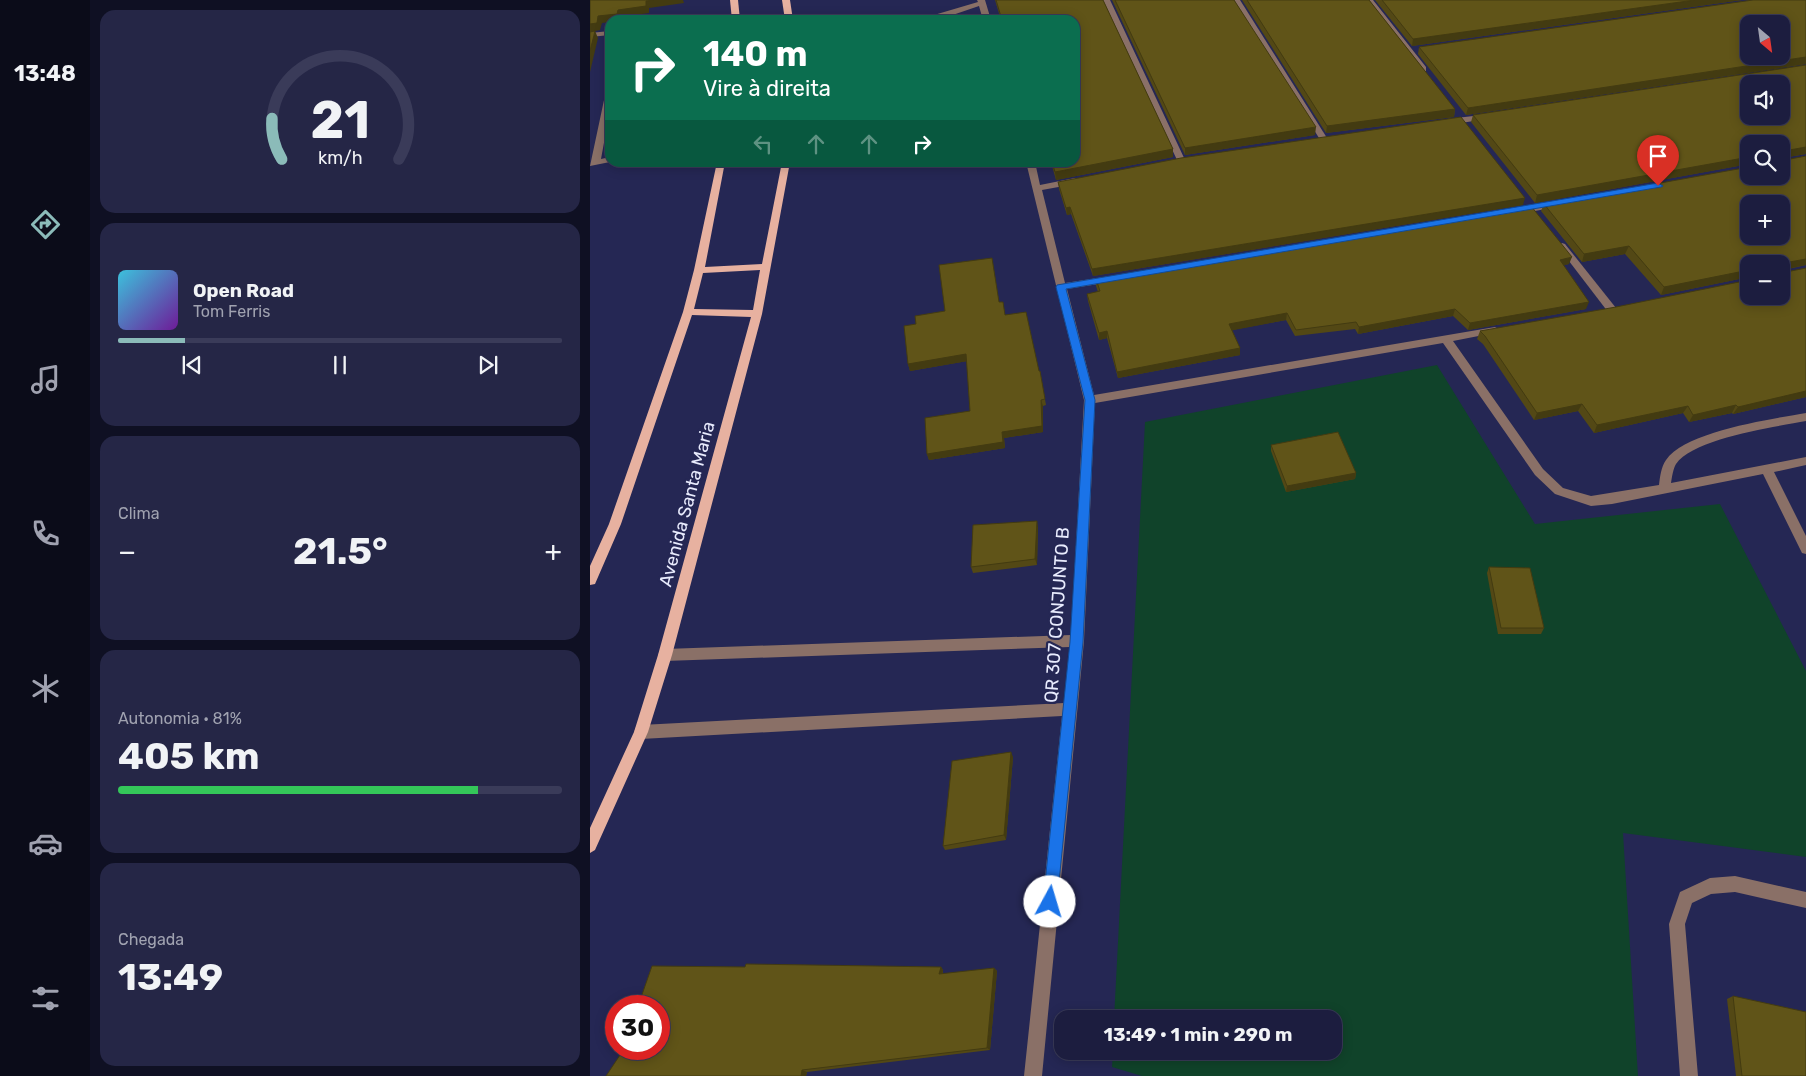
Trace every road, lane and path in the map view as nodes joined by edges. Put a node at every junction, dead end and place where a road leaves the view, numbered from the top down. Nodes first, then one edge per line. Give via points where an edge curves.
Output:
1 (734, 0) edge
2 (786, 0) edge
3 (1106, 0) edge
4 (1236, 0) edge
5 (1369, 0) edge
6 (981, 1) edge
7 (736, 15) edge
8 (788, 15) edge
9 (942, 15) edge
10 (985, 15) edge
11 (605, 34) edge
12 (590, 35) edge
13 (1419, 49) edge
14 (1409, 51) junction
15 (1427, 74) edge
16 (605, 110) edge
17 (1501, 115) edge
18 (1434, 124) edge
19 (1332, 137) edge
20 (1322, 138) junction
21 (1313, 139) edge
22 (1191, 159) edge
23 (1181, 160) junction
24 (1172, 162) edge
25 (593, 163) edge
26 (720, 167) edge
27 (785, 167) edge
28 (1031, 167) edge
29 (1085, 178) edge
30 (1037, 188) junction
31 (1570, 202) edge
32 (1513, 212) edge
33 (1557, 240) edge
34 (767, 267) junction
35 (700, 270) junction
36 (1119, 277) edge
37 (1060, 287) junction
38 (1612, 310) edge
39 (688, 312) junction
40 (757, 314) junction
41 (1504, 328) edge
42 (1446, 339) junction
43 (1090, 400) junction
44 (1806, 416) edge
45 (1805, 463) edge
46 (1766, 468) junction
47 (1664, 488) junction
48 (1806, 548) edge
49 (590, 580) edge
50 (1077, 642) junction
51 (665, 655) junction
52 (1069, 709) junction
53 (641, 732) junction
54 (590, 845) edge
55 (1806, 900) edge
56 (1033, 1076) edge
57 (1689, 1076) edge

1 - 7 main road
2 - 8 main road
3 - 23 street
4 - 20 street
5 - 14 street
6 - 9 street
6 - 10 street
11 - 12 street
13 - 14 street
14 - 15 street
16 - 25 street
17 - 18 street
19 - 20 street
20 - 21 street
22 - 23 street
23 - 24 street
26 - 35 main road
27 - 34 main road, Avenida Santa Maria
28 - 30 street, QR 307 CONJUNTO B
29 - 30 street
30 - 37 street, QR 307 CONJUNTO B
31 - 32 street
33 - 38 street
34 - 35 main road
34 - 40 main road, Avenida Santa Maria
35 - 39 main road
36 - 37 street
37 - 43 street, QR 307 CONJUNTO B
39 - 40 main road
39 - 49 main road via 615,524
40 - 51 main road, Avenida Santa Maria
41 - 42 street
42 - 43 street
42 - 47 street via 1539,472 1559,491 1591,500
43 - 50 street, QR 307 CONJUNTO B
44 - 47 street via 1714,437 1689,447 1672,462
45 - 46 street
46 - 47 street
46 - 48 street
50 - 51 street
50 - 52 street, QR 307 CONJUNTO B
51 - 53 main road, Avenida Santa Maria
52 - 53 street
52 - 56 street, QR 307 CONJUNTO B
53 - 54 main road, Avenida Santa Maria
55 - 57 street via 1736,884 1710,886 1686,898 1677,924

